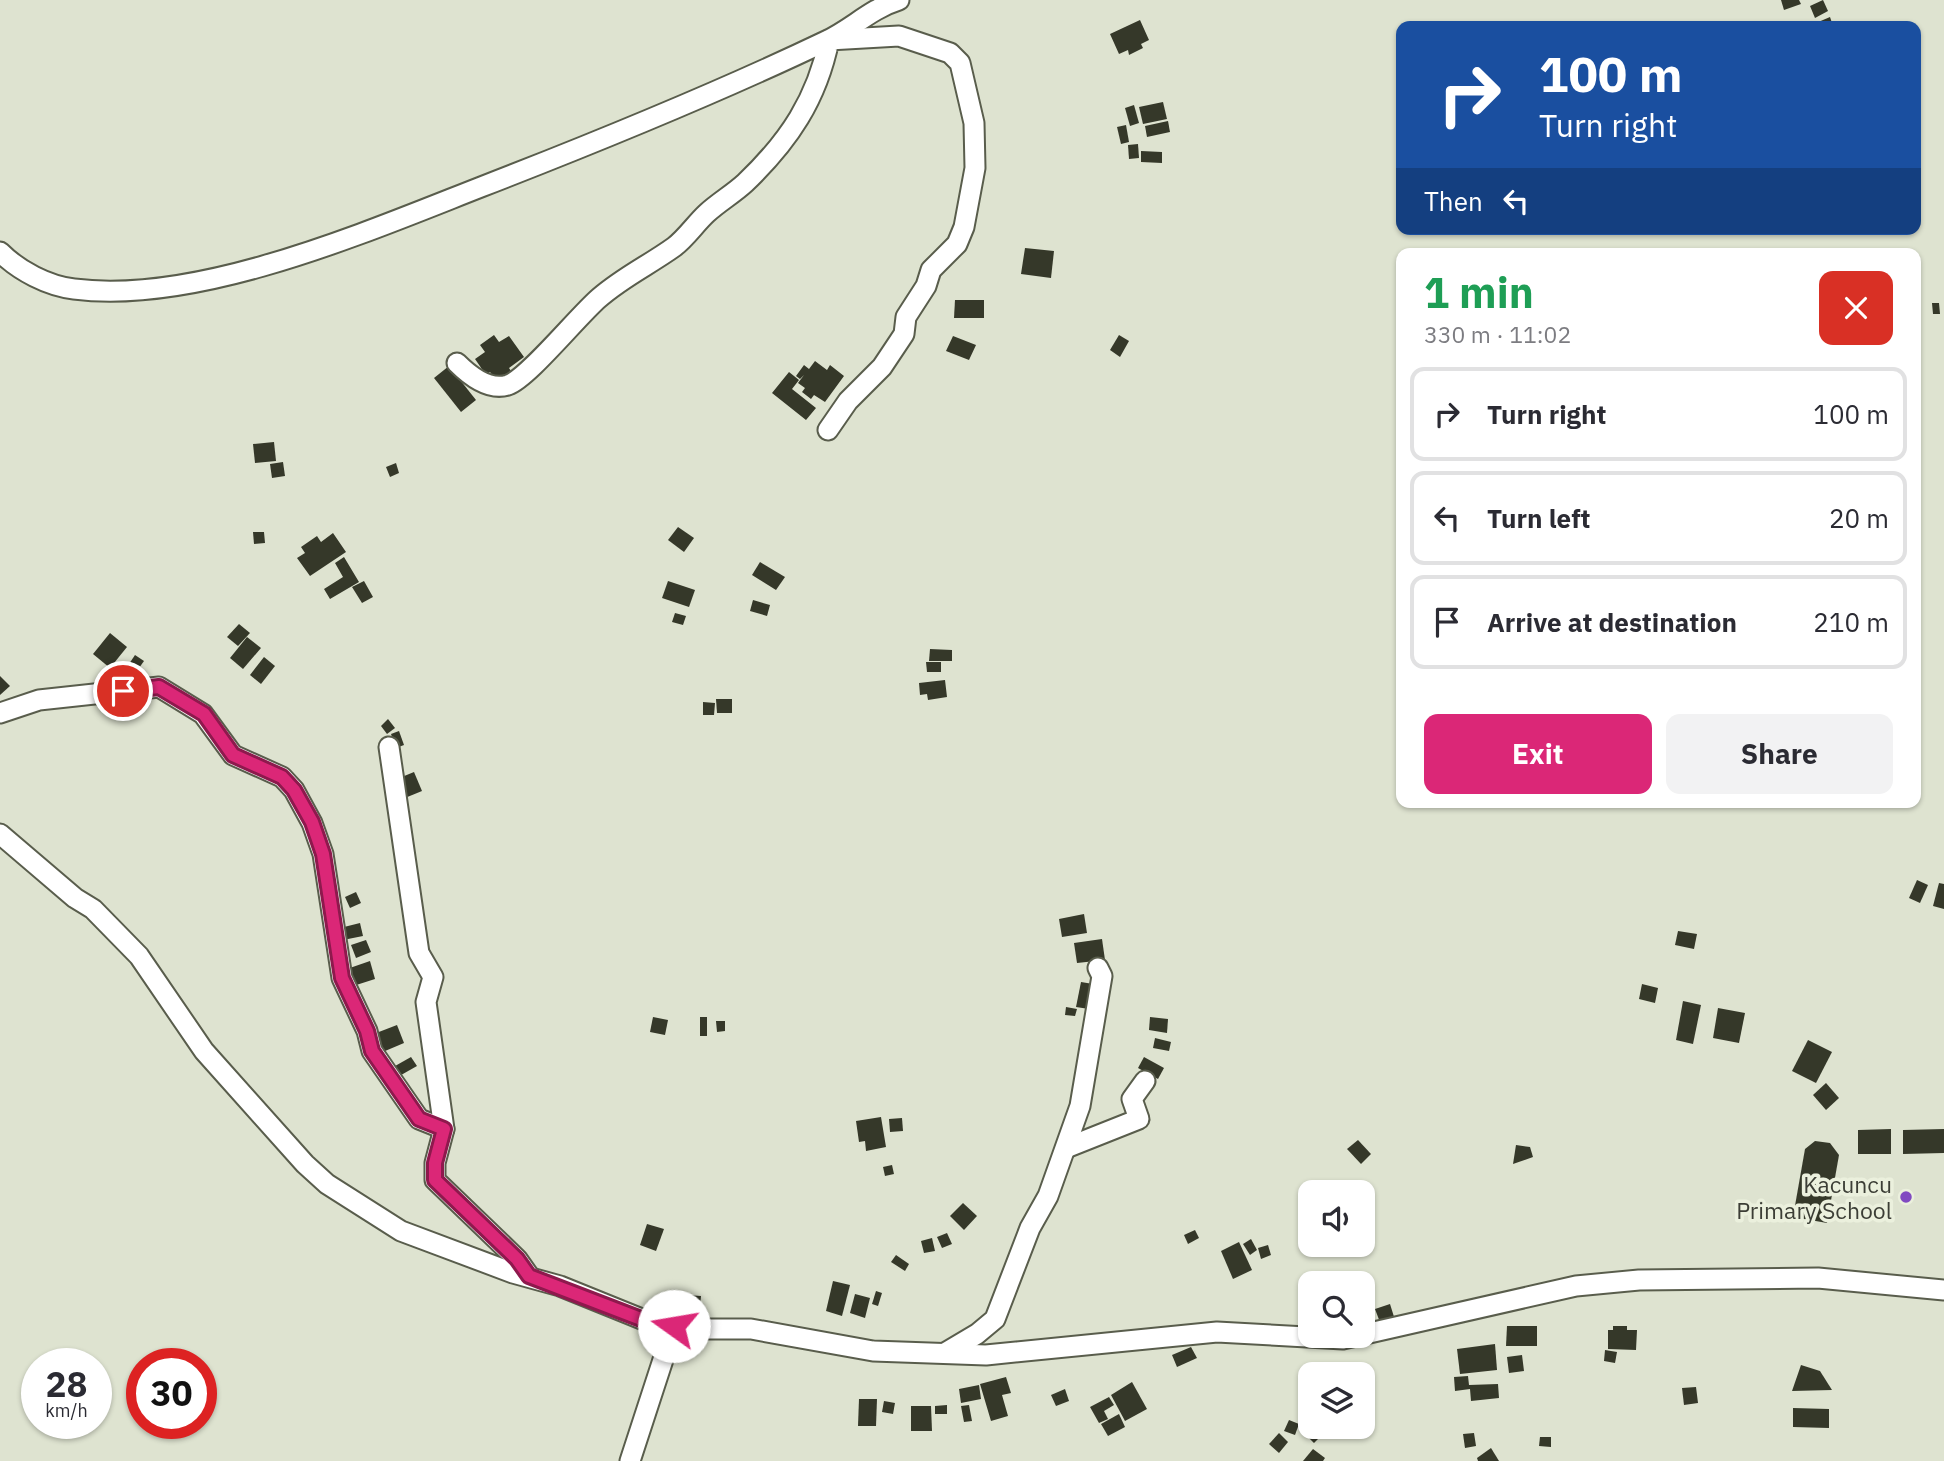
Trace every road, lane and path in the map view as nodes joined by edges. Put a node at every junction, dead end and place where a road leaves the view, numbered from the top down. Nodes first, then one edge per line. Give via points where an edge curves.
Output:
1 (899, 0) edge
2 (829, 40) junction
3 (0, 252) edge
4 (457, 363) dead end
5 (828, 430) dead end
6 (0, 713) edge
7 (389, 747) dead end
8 (0, 834) edge
9 (1098, 968) dead end
10 (1145, 1081) dead end
11 (444, 1129) junction
12 (1066, 1148) junction
13 (529, 1276) junction
14 (1944, 1290) edge
15 (674, 1326) junction
16 (944, 1353) junction
17 (631, 1461) edge

1 - 2 street via 877,7
2 - 3 street via 619,133 392,222 234,274 182,285 73,289 21,269
2 - 4 street via 807,108 745,183 675,246 600,297 510,384 484,384
2 - 5 street via 899,36 950,54 960,63 974,123 975,168 957,244 931,270 906,317 904,334 886,361
6 - 11 street via 39,700 159,687 204,714 233,755 282,777 312,822 323,854 342,978 372,1051 419,1119
7 - 11 street via 419,953 433,977 426,1002
8 - 13 street via 93,909 139,956 204,1051 327,1184 401,1231
9 - 12 street via 1102,976 1080,1106
10 - 12 street via 1132,1099 1139,1119
11 - 13 street via 435,1180
12 - 16 street via 995,1319
13 - 15 street via 654,1324
14 - 16 street via 1818,1279 1639,1280 1576,1286 1343,1339 1217,1332 986,1355
15 - 16 street via 751,1329 873,1351
15 - 17 street

